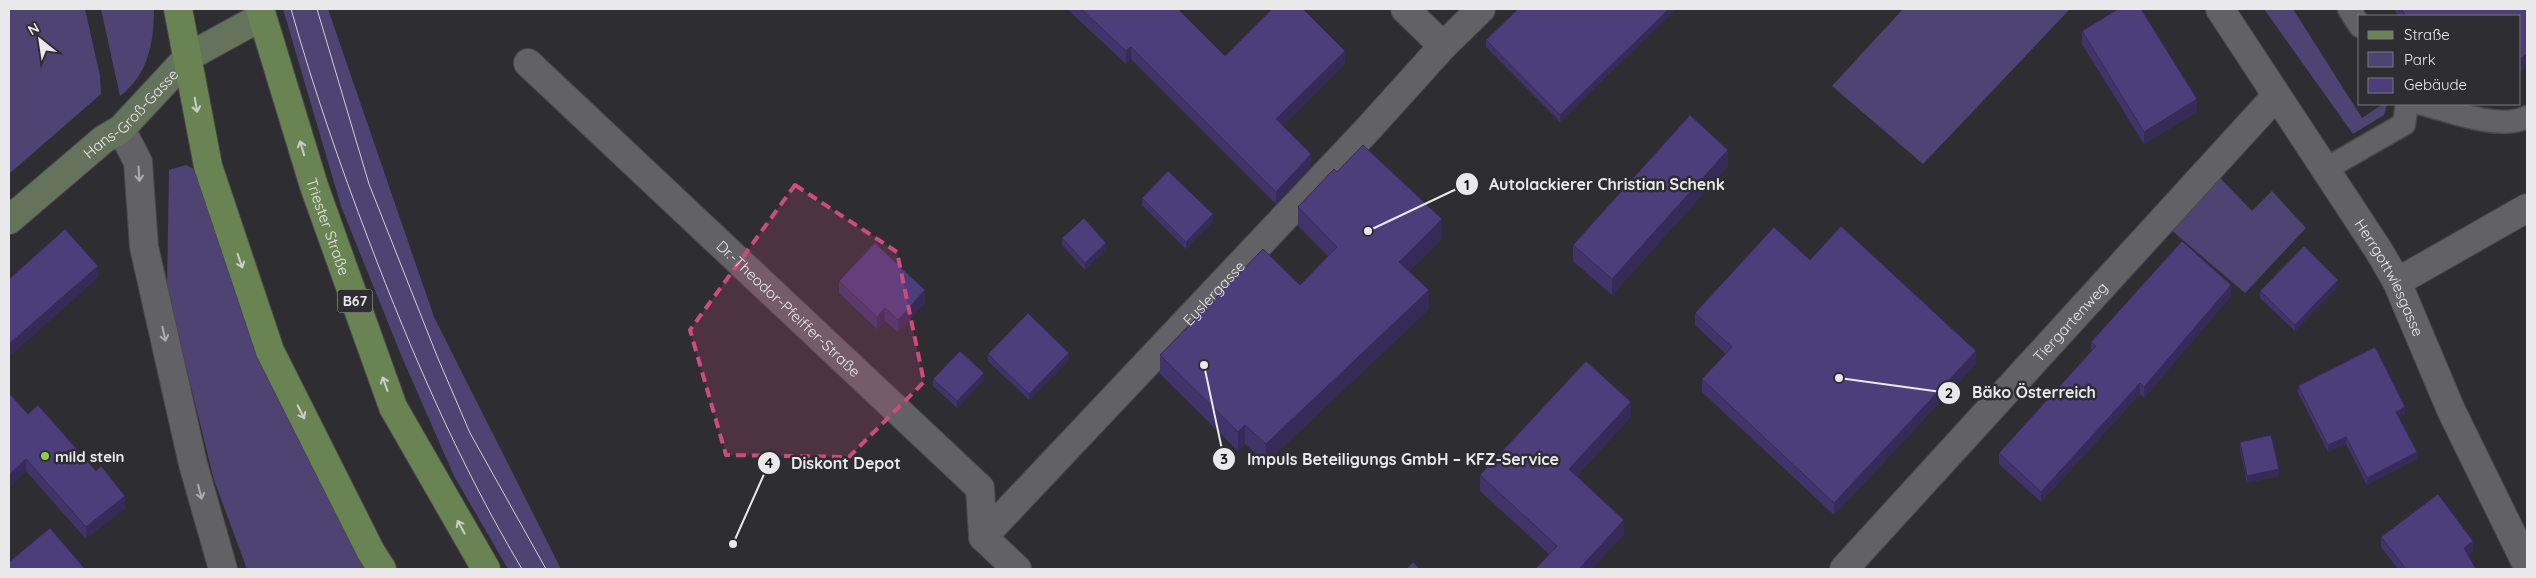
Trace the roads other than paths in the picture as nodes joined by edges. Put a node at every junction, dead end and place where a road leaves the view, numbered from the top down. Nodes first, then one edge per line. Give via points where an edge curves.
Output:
1 (178, 9) edge
2 (1405, 9) edge
3 (1481, 9) edge
4 (2220, 9) edge
5 (2349, 9) edge
6 (260, 13) edge
7 (2358, 23) edge
8 (1442, 46) junction
9 (188, 57) junction
10 (528, 62) dead end
11 (2276, 96) junction
12 (2407, 105) edge
13 (2427, 105) edge
14 (2527, 117) edge
15 (121, 129) junction
16 (2324, 170) junction
17 (2527, 208) edge
18 (9, 220) edge
19 (2397, 282) junction
20 (983, 537) junction
21 (2527, 565) edge
22 (223, 569) edge
23 (382, 569) edge
24 (486, 569) edge
25 (1017, 569) edge
26 (1844, 569) edge

1 - 9 main road
2 - 8 street
3 - 8 street, Eyslergasse
4 - 11 street, Herrgottwiesgasse
5 - 7 lane
6 - 9 street, Hans-Groß-Gasse
24 -> 6 main road, Triester Straße / B67 via 393,406 314,186
8 - 20 street, Eyslergasse via 1369,128
9 - 15 street, Hans-Groß-Gasse
9 -> 23 main road via 208,166 270,351
10 - 20 street, Dr.-Theodor-Pfeiffer-Straße via 980,488
11 - 16 street, Herrgottwiesgasse
11 - 26 street, Tiergartenweg
12 - 16 lane via 2404,124
13 - 14 lane via 2509,124
15 - 18 street, Hans-Groß-Gasse
15 -> 22 street via 138,162 144,247 193,464
16 - 19 street, Herrgottwiesgasse
17 - 19 street
19 - 21 street, Herrgottwiesgasse via 2451,410
20 - 25 street

